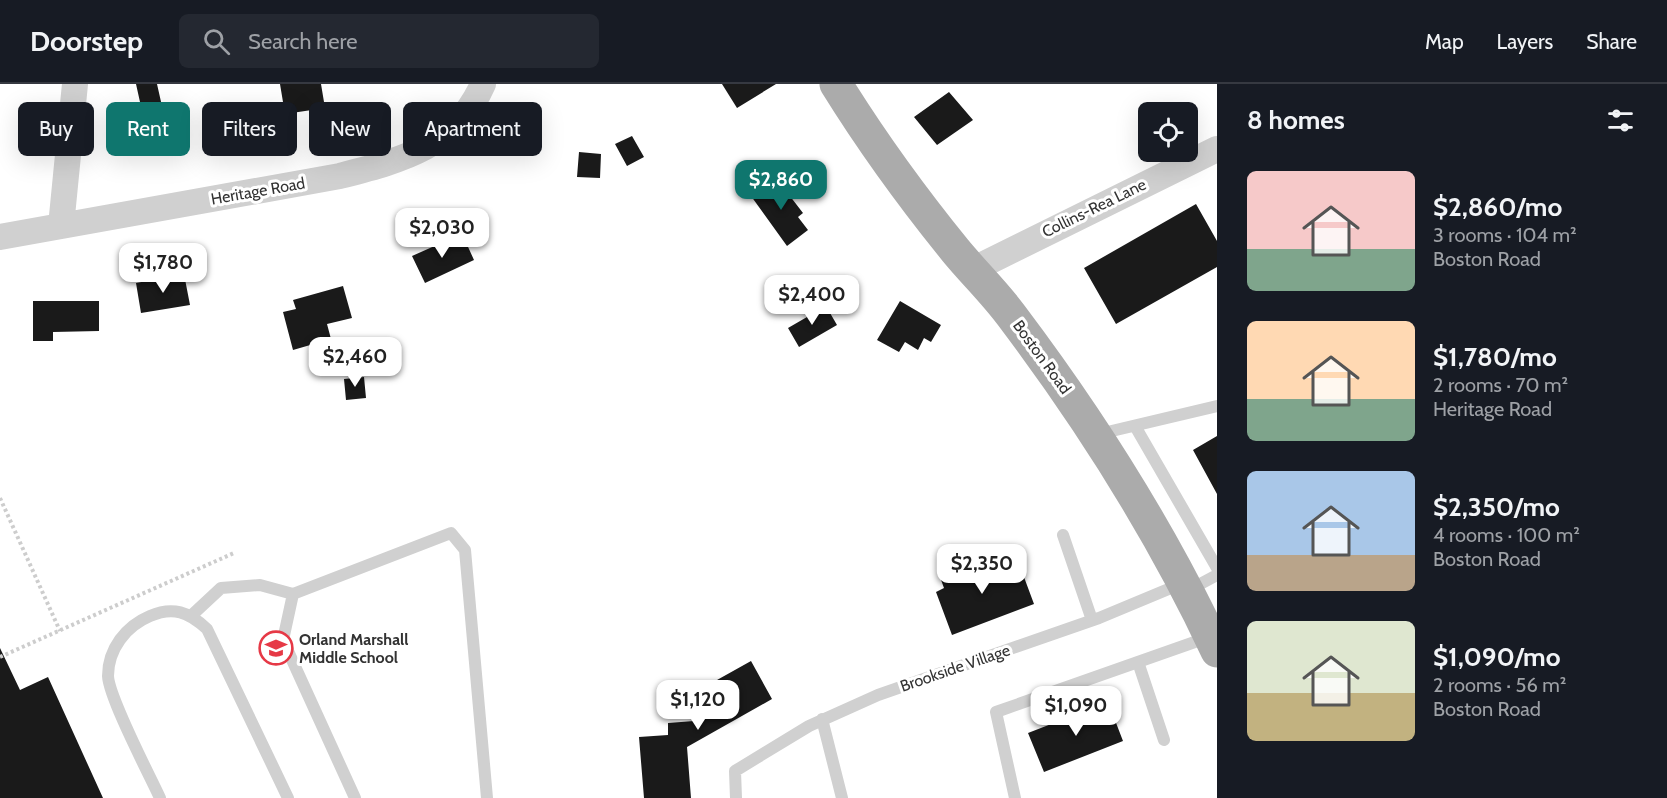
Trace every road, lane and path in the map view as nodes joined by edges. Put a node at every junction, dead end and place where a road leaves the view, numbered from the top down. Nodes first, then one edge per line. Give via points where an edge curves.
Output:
1 (75, 84) edge
2 (483, 84) edge
3 (836, 84) edge
4 (1217, 149) edge
5 (61, 226) junction
6 (0, 237) edge
7 (972, 270) junction
8 (1217, 406) edge
9 (1135, 426) junction
10 (1096, 435) junction
11 (0, 498) edge
12 (1063, 535) dead end
13 (234, 553) dead end
14 (1217, 568) edge
15 (1217, 575) edge
16 (1186, 586) junction
17 (293, 594) junction
18 (192, 615) junction
19 (1092, 620) junction
20 (60, 631) junction
21 (1214, 644) edge
22 (0, 657) edge
23 (1138, 662) junction
24 (822, 720) junction
25 (1164, 740) dead end
26 (840, 793) edge
27 (160, 798) edge
28 (288, 798) edge
29 (355, 798) edge
30 (487, 798) edge
31 (736, 798) edge
32 (1015, 798) edge

1 - 5 street
2 - 5 street, Heritage Road via 460,122 443,137 420,151 382,165
3 - 7 main road, Boston Road via 893,171
4 - 7 street, Collins-Rea Lane
5 - 6 street, Heritage Road
7 - 10 main road, Boston Road via 1009,313
8 - 9 lane
9 - 10 lane
9 - 14 lane
10 - 16 main road, Boston Road
11 - 20 path
12 - 19 lane
13 - 20 path
15 - 16 lane, Brookside Village
16 - 19 lane, Brookside Village
16 - 21 main road, Boston Road
17 - 18 lane via 260,585 221,588
17 - 29 lane via 283,640
17 - 30 lane via 451,533 465,550
18 - 27 lane via 162,610 124,634 111,653 108,677
18 - 28 lane via 207,629
19 - 24 lane, Brookside Village via 878,695
20 - 22 path
21 - 23 lane
23 - 25 lane
23 - 32 lane via 996,712
24 - 26 lane
24 - 31 lane, Brookside Village via 735,771

